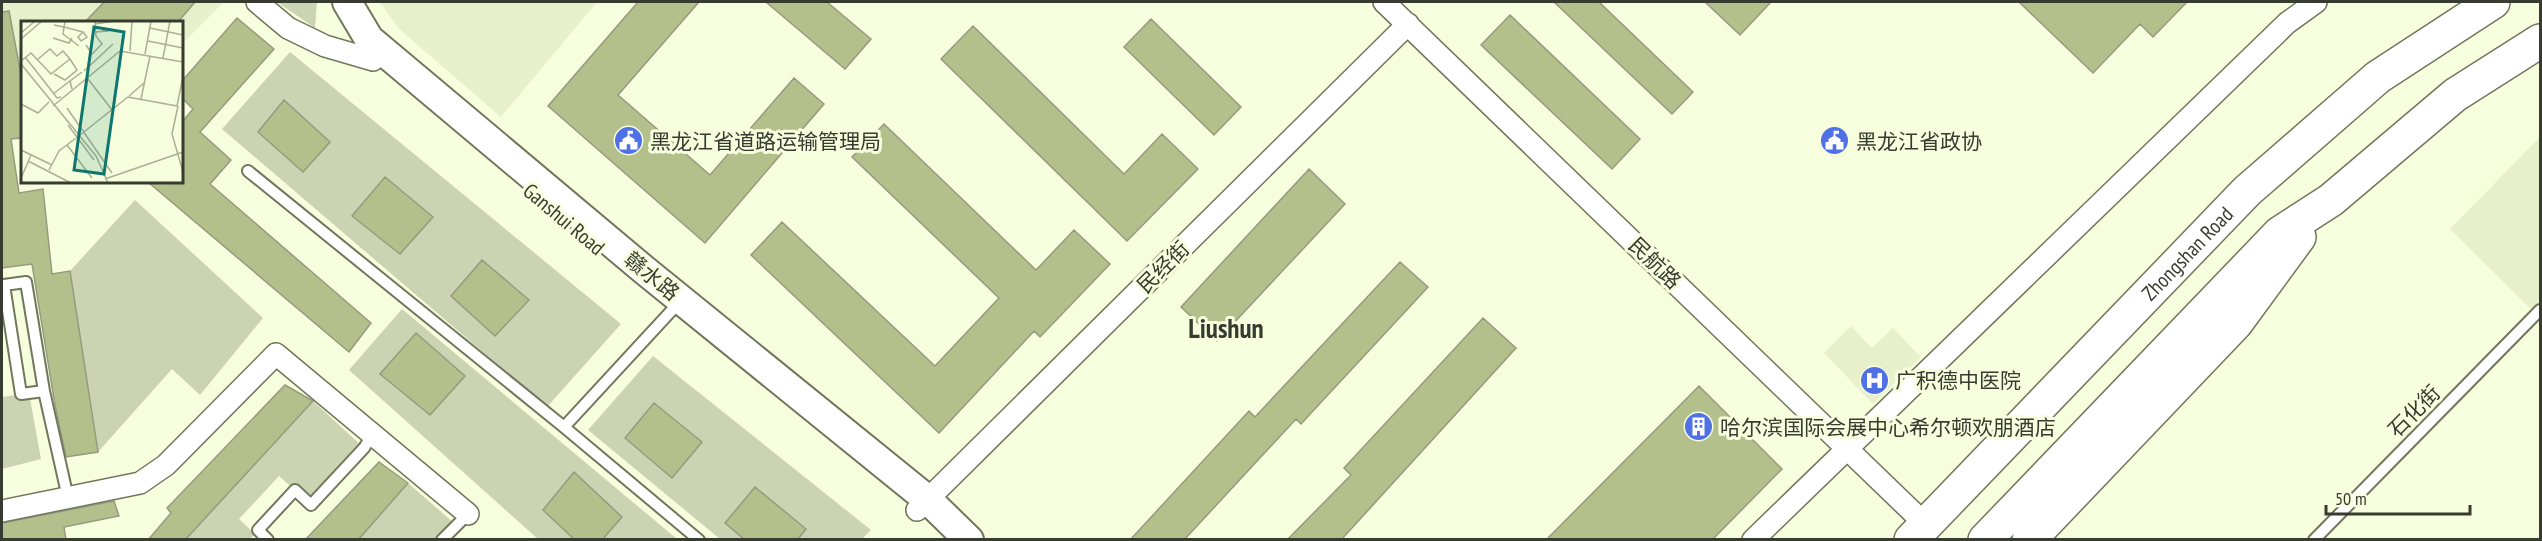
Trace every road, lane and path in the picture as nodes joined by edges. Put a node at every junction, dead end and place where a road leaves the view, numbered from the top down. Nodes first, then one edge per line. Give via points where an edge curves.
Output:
1 (257, 2) edge
2 (335, 2) edge
3 (347, 2) edge
4 (1384, 2) edge
5 (2316, 2) edge
6 (2493, 2) edge
7 (1408, 24) junction
8 (2541, 41) edge
9 (373, 60) junction
10 (248, 171) dead end
11 (2325, 204) junction
12 (673, 309) junction
13 (2541, 310) edge
14 (44, 391) junction
15 (564, 426) junction
16 (373, 434) junction
17 (1846, 448) junction
18 (68, 498) junction
19 (923, 505) junction
20 (2, 512) edge
21 (468, 514) joint
22 (1918, 532) edge
23 (268, 540) edge
24 (442, 540) edge
25 (699, 540) edge
26 (947, 540) edge
27 (969, 540) edge
28 (1753, 540) edge
29 (1985, 540) edge
30 (2029, 540) edge
31 (2314, 540) edge

1 - 9 street via 288,28 325,46
2 - 9 main road, Ganshui Road via 349,34
3 - 19 main road, 赣水路 via 369,39
4 - 7 street, 民航路
5 - 17 street via 2287,23
6 - 22 main road, Zhongshan Road via 2378,77 2247,191
7 - 17 street, 民航路
7 - 19 street, 民经街
8 - 11 main road via 2455,95
9 - 12 main road, Ganshui Road
10 - 15 lane
11 - 29 main road via 2280,233
11 - 30 main road via 2236,323
12 - 15 lane
12 - 19 main road, Ganshui Road
13 - 31 lane, 石化街
14 - 14 lane via 26,282 4,285 21,394
14 - 18 lane
15 - 25 lane
16 - 18 street via 276,354 166,465 140,483
16 - 21 street
16 - 23 lane via 311,505 295,490 258,530
17 - 22 street, 民航路
17 - 28 street
18 - 20 street
19 - 26 main road, Ganshui Road
19 - 27 main road, 赣水路
21 - 24 lane

